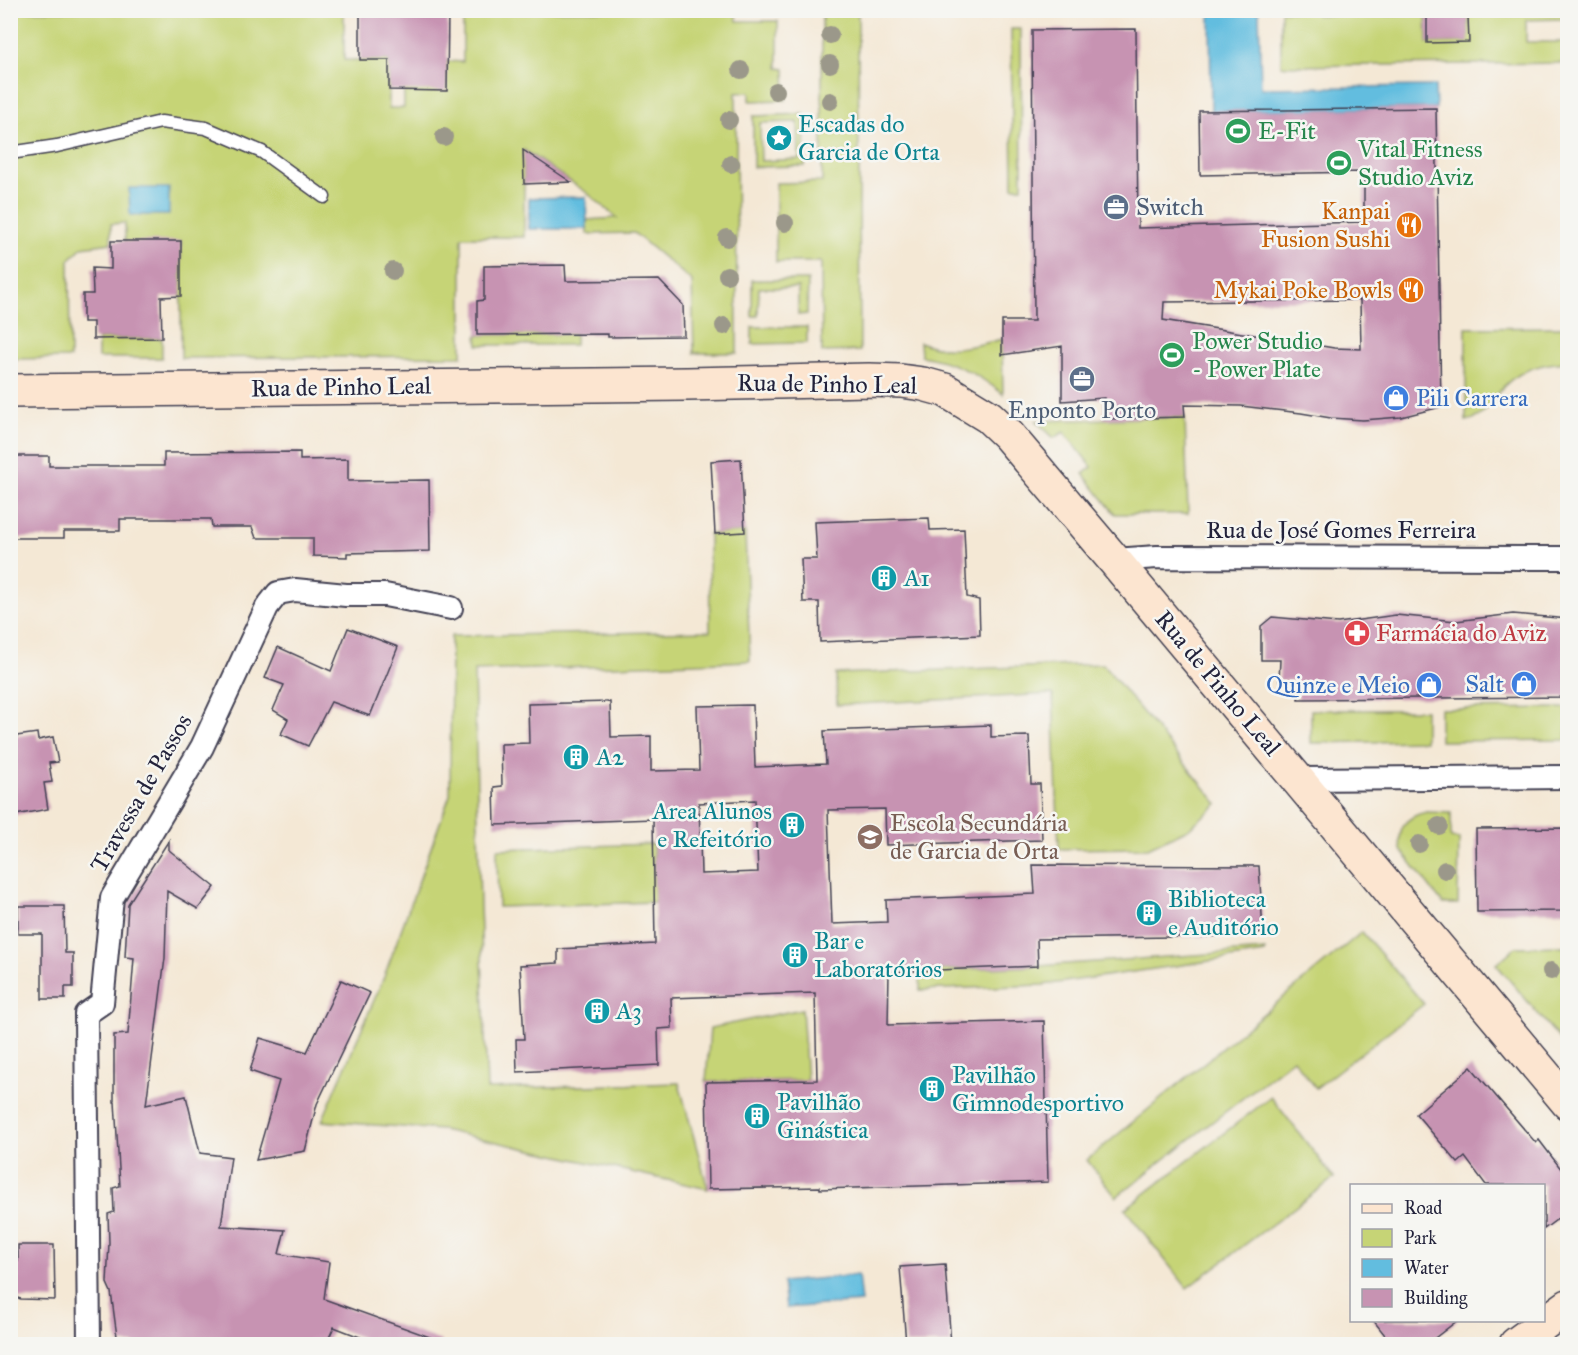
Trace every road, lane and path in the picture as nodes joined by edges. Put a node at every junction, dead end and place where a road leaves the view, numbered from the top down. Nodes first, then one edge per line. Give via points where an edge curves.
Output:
1 (10, 153) edge
2 (324, 197) dead end
3 (10, 391) edge
4 (1568, 558) edge
5 (1114, 560) junction
6 (451, 608) dead end
7 (1568, 777) edge
8 (1296, 779) junction
9 (1568, 1104) edge
10 (1568, 1306) edge
11 (89, 1344) edge
12 (1516, 1344) edge

1 - 2 lane via 161,122 206,128 262,152
3 - 5 street, Rua de Pinho Leal via 869,380 923,384 945,390 988,417 1008,435
4 - 5 street, Rua de José Gomes Ferreira
5 - 8 street, Rua de Pinho Leal
6 - 11 street, Travessa de Passos via 385,596 295,590 278,594 267,607 202,747 112,898 102,1003 86,1014
7 - 8 street
8 - 9 street, Rua de Pinho Leal
10 - 12 street

